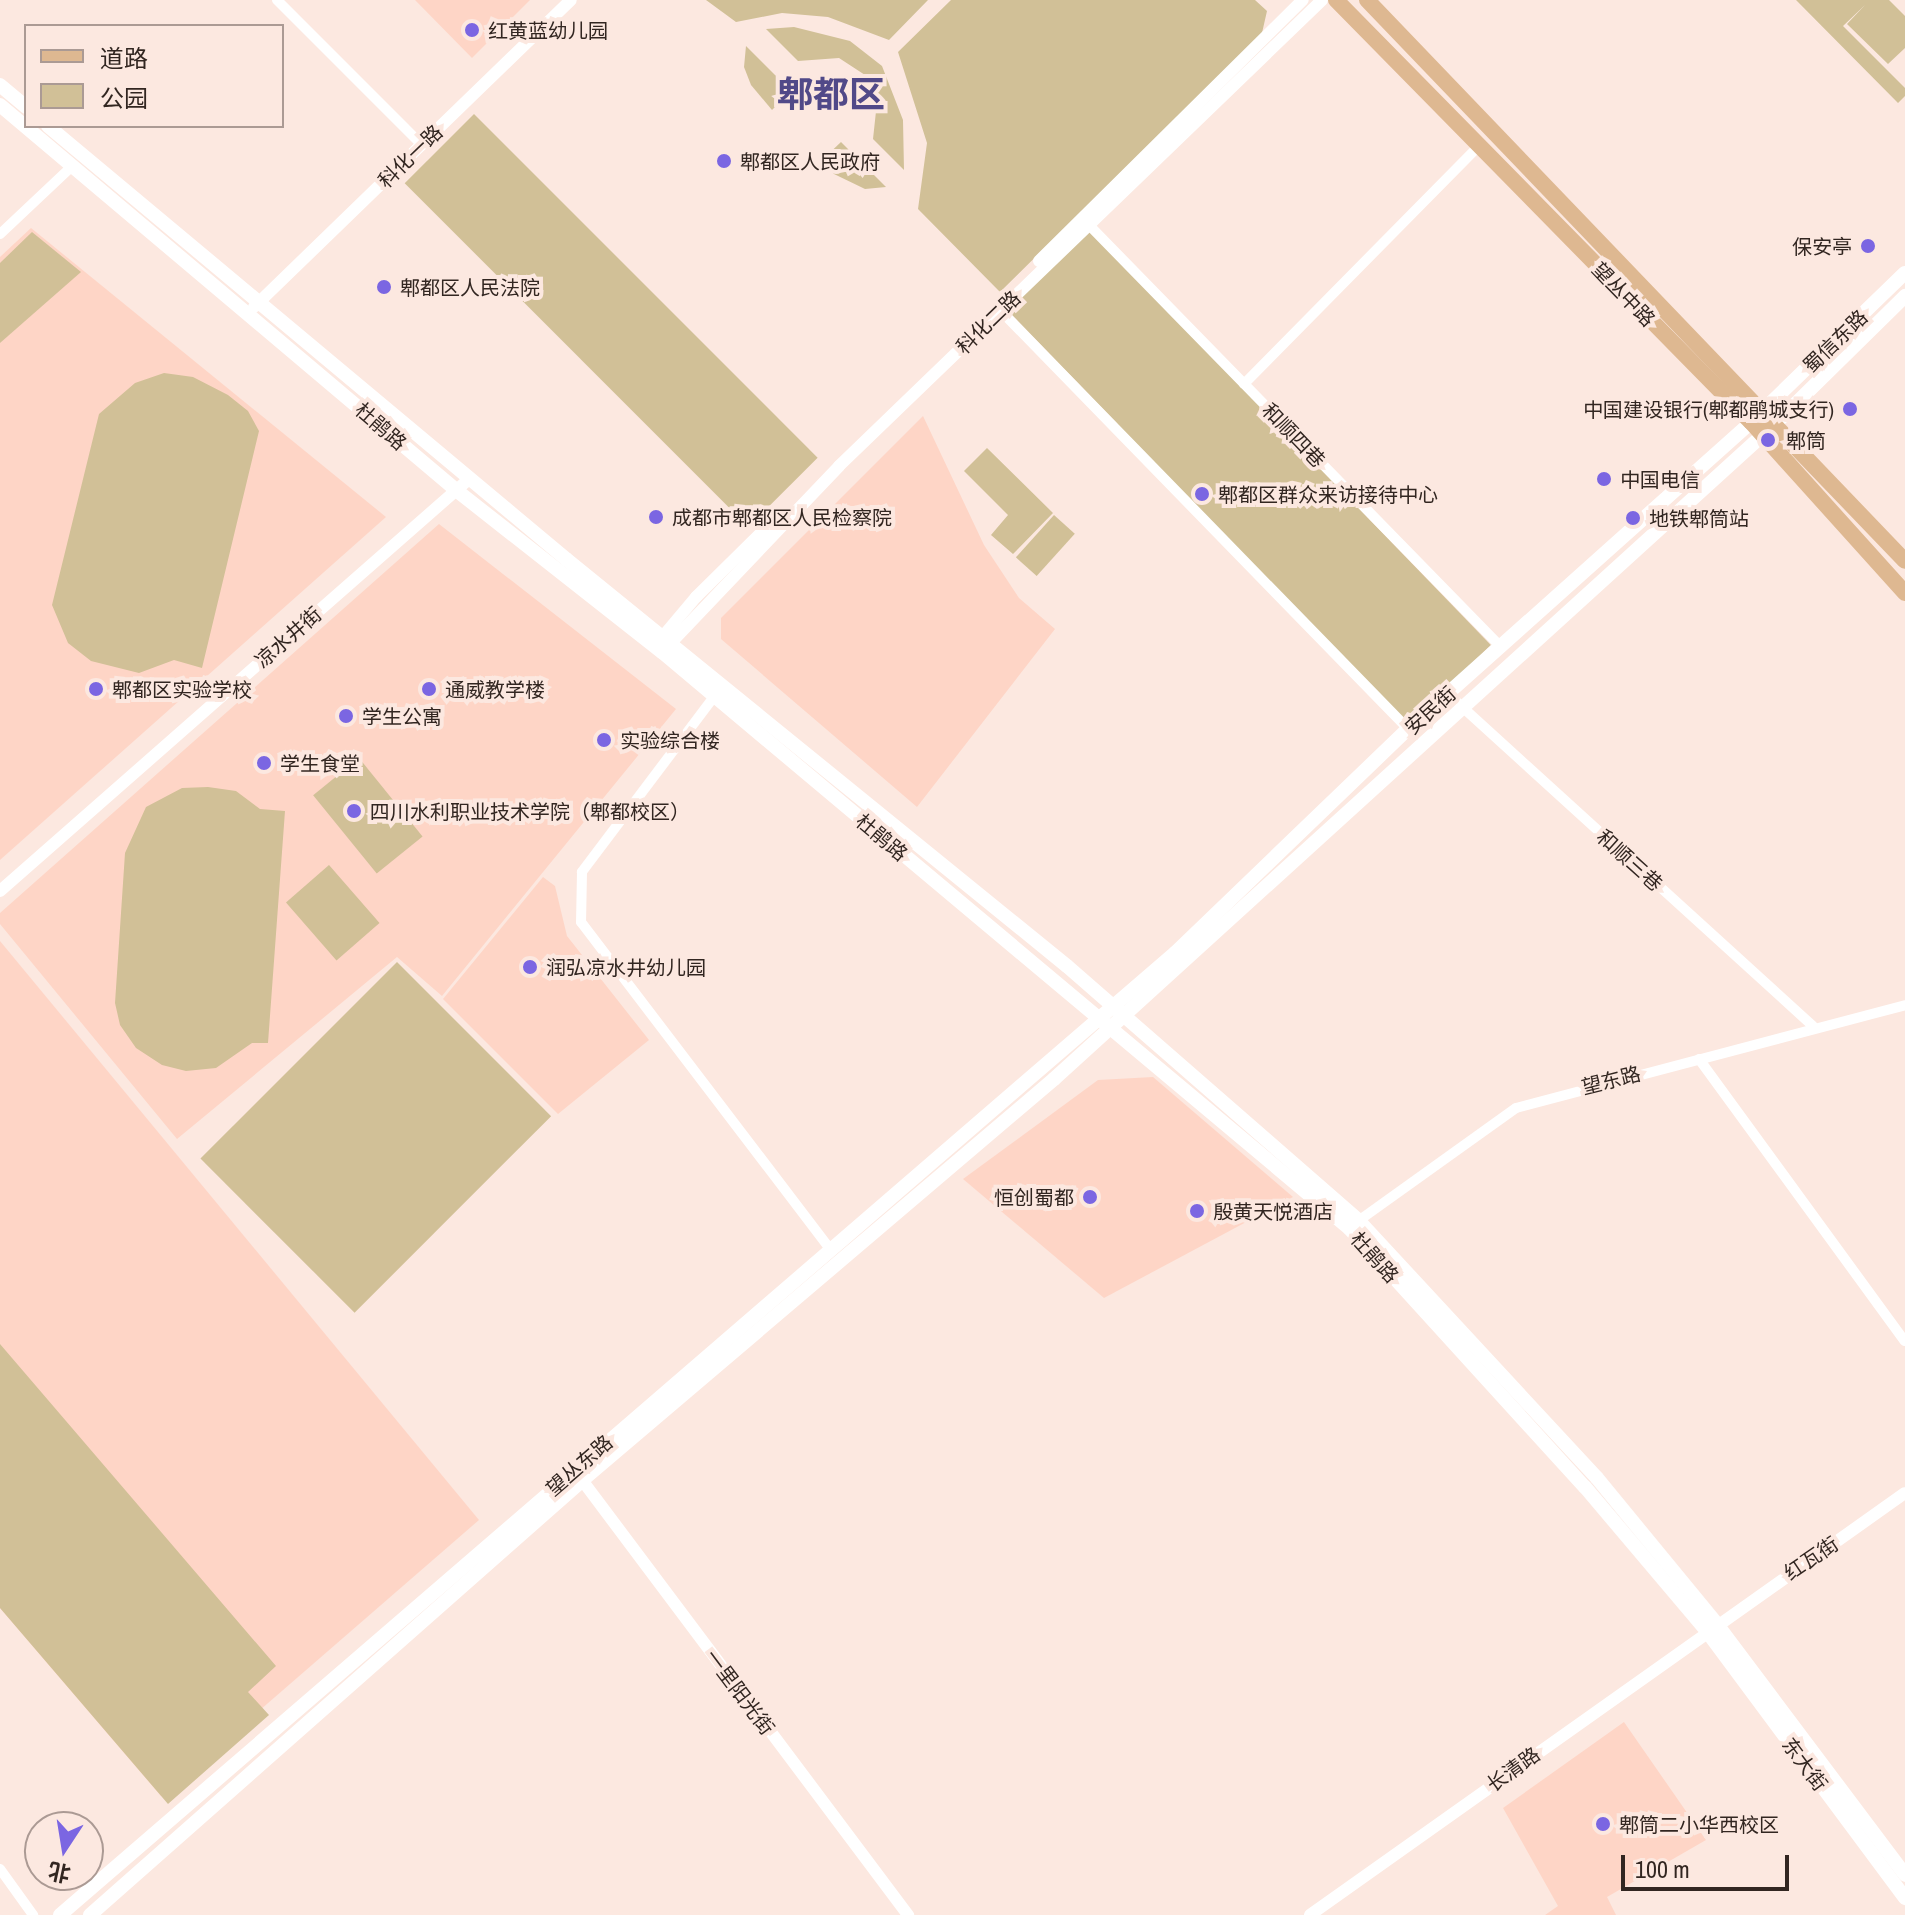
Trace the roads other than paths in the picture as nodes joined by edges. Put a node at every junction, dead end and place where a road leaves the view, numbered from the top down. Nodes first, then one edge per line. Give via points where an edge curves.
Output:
1 (277, 0) edge
2 (571, 0) edge
3 (1303, 0) edge
4 (1322, 0) edge
5 (1336, 0) edge
6 (1367, 0) edge
7 (0, 85) edge
8 (0, 105) edge
9 (24, 105) edge
10 (24, 126) edge
11 (26, 128) edge
12 (50, 128) edge
13 (422, 145) junction
14 (1479, 146) junction
15 (71, 167) junction
16 (1089, 225) junction
17 (0, 234) edge
18 (1905, 273) edge
19 (1905, 296) edge
20 (254, 307) junction
21 (1000, 310) junction
22 (1244, 384) junction
23 (1771, 416) junction
24 (1757, 429) junction
25 (469, 479) junction
26 (456, 490) junction
27 (1905, 561) edge
28 (1905, 593) edge
29 (666, 643) junction
30 (1500, 646) junction
31 (1448, 694) junction
32 (713, 698) junction
33 (1462, 708) junction
34 (1408, 729) junction
35 (0, 891) edge
36 (1905, 1005) edge
37 (1120, 1011) junction
38 (1106, 1022) junction
39 (1813, 1026) junction
40 (1699, 1059) junction
41 (1354, 1224) junction
42 (830, 1249) junction
43 (1905, 1341) edge
44 (578, 1475) junction
45 (1905, 1493) edge
46 (1711, 1626) junction
47 (0, 1869) edge
48 (1905, 1875) edge
49 (1905, 1898) edge
50 (33, 1915) edge
51 (60, 1915) edge
52 (90, 1915) edge
53 (908, 1915) edge
54 (1310, 1915) edge

1 - 13 street
2 - 13 street, 科化一路
3 - 29 street via 760,534
4 - 16 street, 科化二路
5 - 14 main road, 望丛中路
6 - 23 main road, 望丛中路
7 - 9 main road
8 - 10 main road, 杜鹃路
11 - 15 main road, 杜鹃路
12 - 20 main road, 杜鹃路
13 - 20 street, 科化一路
14 - 22 street
14 - 24 main road, 望丛中路
15 - 17 street
15 - 20 main road, 杜鹃路
16 - 21 street, 科化二路
16 - 22 street, 和顺四巷
18 - 23 main road, 蜀信东路
19 - 23 main road, 蜀信东路
20 - 25 main road, 杜鹃路
20 - 26 main road, 杜鹃路
21 - 29 street, 科化二路
21 - 34 street
22 - 30 street, 和顺四巷
23 - 24 main road, 安民街
23 - 27 main road, 望丛中路
24 - 28 main road, 望丛中路
24 - 30 main road, 安民街
24 - 33 main road, 安民街
25 - 26 street, 凉水井街
25 - 29 main road, 杜鹃路
26 - 29 main road, 杜鹃路
26 - 35 street, 凉水井街
29 - 32 main road, 杜鹃路
29 - 37 main road, 杜鹃路
30 - 31 main road, 安民街
31 - 33 street, 和顺三巷
31 - 34 main road, 安民街
32 - 38 main road, 杜鹃路
32 - 42 street via 582,872 581,922
33 - 37 main road, 安民街
33 - 39 street, 和顺三巷
34 - 37 main road, 安民街
36 - 39 street, 望东路
37 - 38 main road, 安民街
37 - 41 main road, 杜鹃路
38 - 41 main road, 杜鹃路
38 - 42 main road, 望丛东路
38 - 44 main road, 望丛东路
39 - 40 street, 望东路
40 - 41 street, 望东路 via 1516,1108
40 - 43 street
41 - 46 main road, 杜鹃路
42 - 44 main road, 望丛东路
44 - 51 main road, 望丛东路
44 - 52 main road, 望丛东路
44 - 53 street, 一里阳光街
45 - 46 street, 红瓦街
46 - 48 main road, 东大街
46 - 49 main road, 东大街
46 - 54 street, 长清路
47 - 50 street

